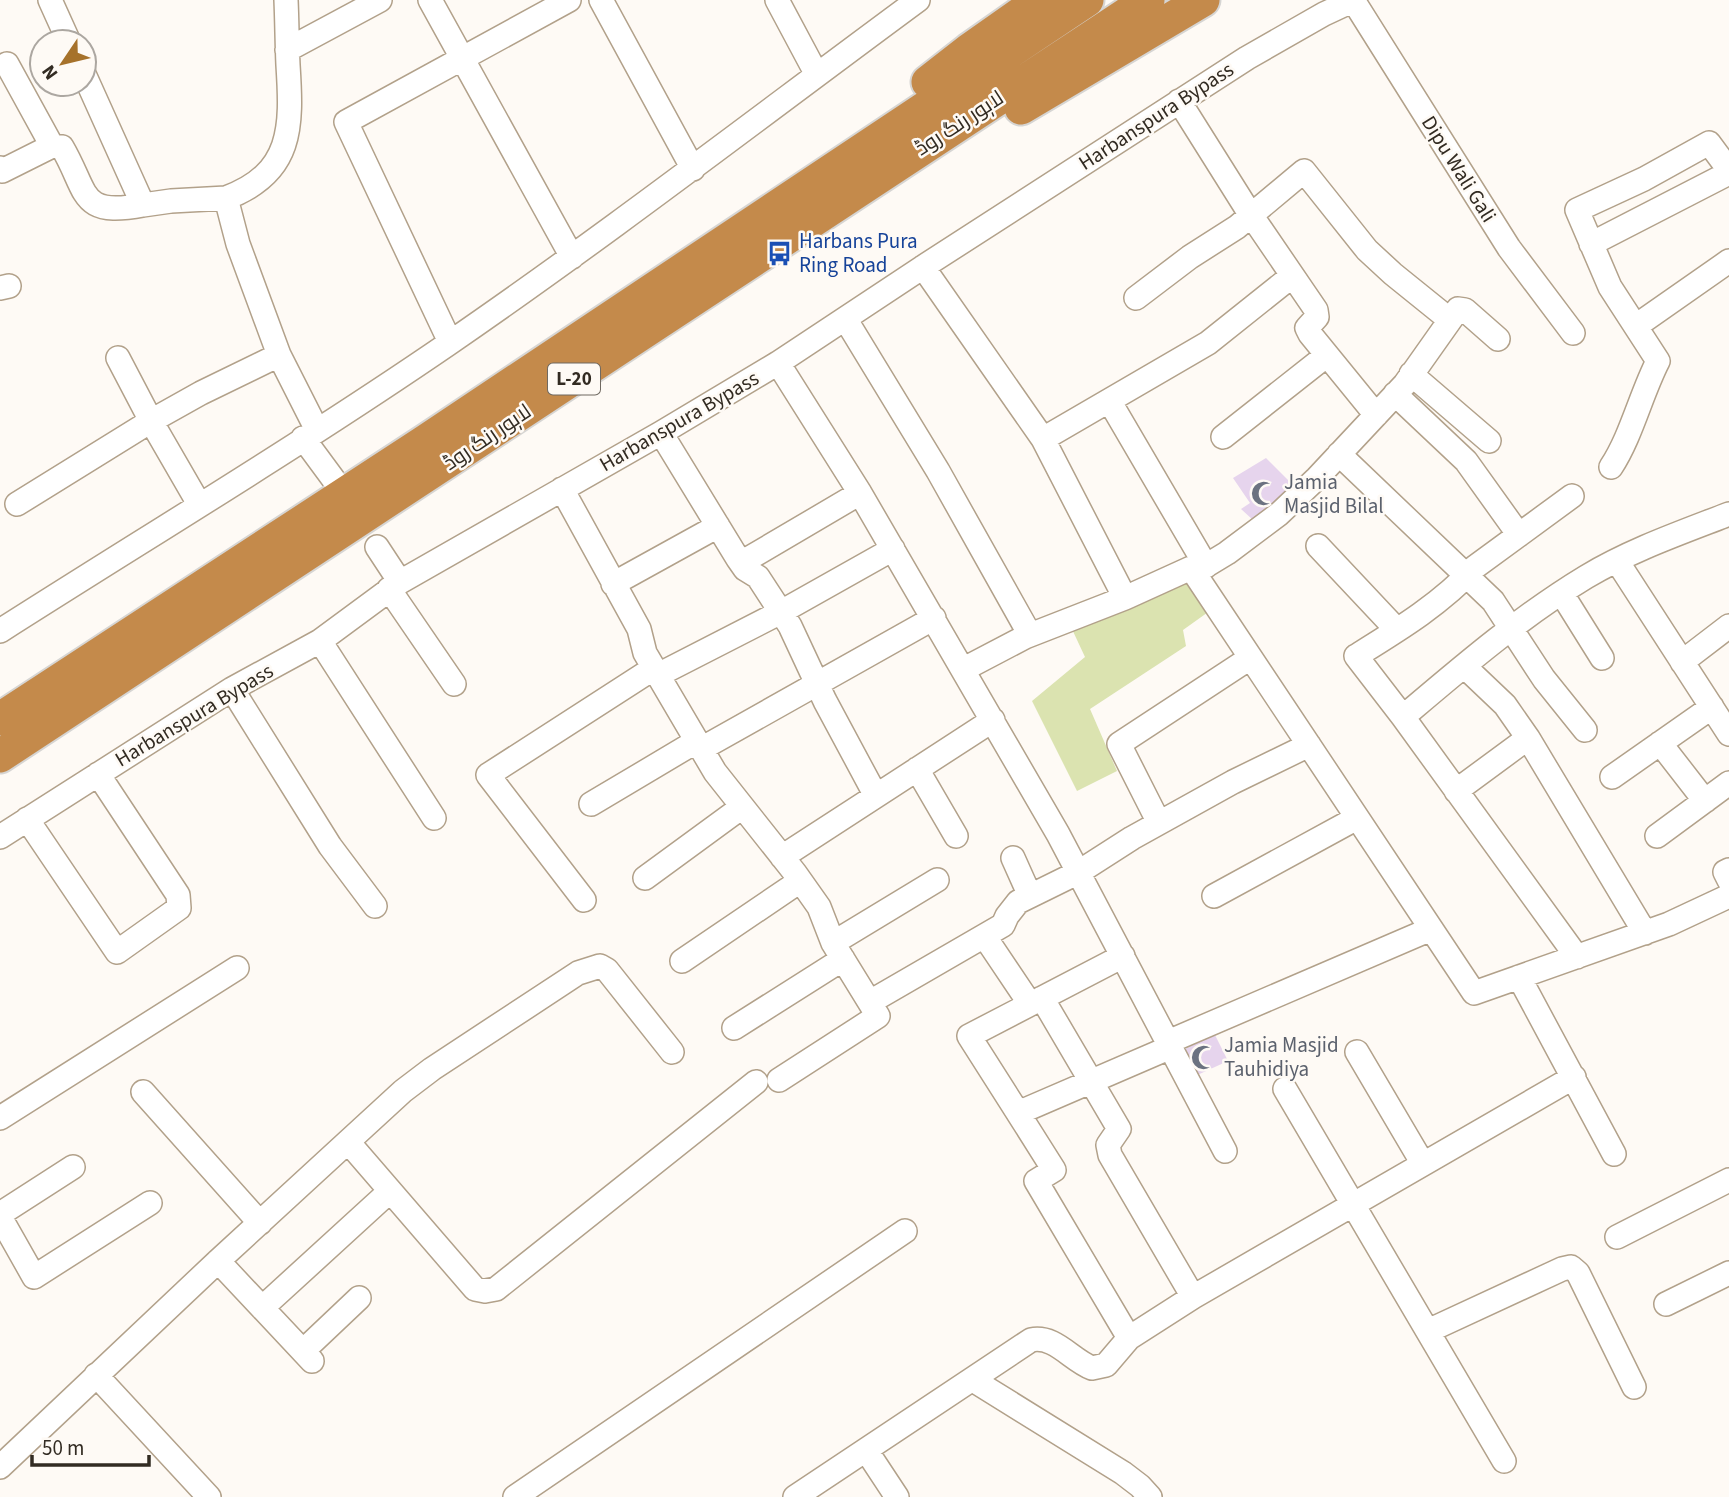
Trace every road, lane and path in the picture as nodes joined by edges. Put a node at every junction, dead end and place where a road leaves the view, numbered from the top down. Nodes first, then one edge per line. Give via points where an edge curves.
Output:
1 (50, 0) edge
2 (286, 0) edge
3 (380, 0) edge
4 (430, 0) edge
5 (569, 0) edge
6 (601, 0) edge
7 (777, 0) edge
8 (918, 0) edge
9 (1040, 0) edge
10 (1087, 0) edge
11 (1148, 0) edge
12 (1203, 0) edge
13 (1353, 0) edge
14 (1319, 7) edge
15 (63, 28) edge
16 (287, 50) junction
17 (463, 57) junction
18 (7, 64) dead end
19 (817, 75) junction
20 (95, 98) edge
21 (1179, 101) junction
22 (52, 146) junction
23 (693, 169) junction
24 (1, 170) edge
25 (1729, 172) edge
26 (226, 198) junction
27 (143, 205) junction
28 (1250, 214) junction
29 (764, 233) junction
30 (1591, 244) junction
31 (572, 257) junction
32 (1729, 261) edge
33 (923, 267) junction
34 (1292, 276) junction
35 (1136, 298) dead end
36 (846, 320) junction
37 (1450, 320) junction
38 (1636, 326) junction
39 (1573, 332) dead end
40 (1498, 339) dead end
41 (450, 342) junction
42 (279, 355) junction
43 (1327, 355) junction
44 (118, 358) dead end
45 (778, 363) junction
46 (1411, 374) junction
47 (1395, 394) junction
48 (1110, 402) junction
49 (1376, 415) junction
50 (150, 421) junction
51 (661, 433) junction
52 (310, 434) junction
53 (1223, 437) dead end
54 (1043, 439) junction
55 (1489, 440) dead end
56 (1339, 454) junction
57 (1611, 467) dead end
58 (334, 480) dead end
59 (562, 489) junction
60 (860, 493) junction
61 (1572, 496) dead end
62 (18, 504) dead end
63 (199, 504) junction
64 (1729, 514) edge
65 (718, 526) junction
66 (1519, 535) junction
67 (1318, 546) dead end
68 (377, 547) dead end
69 (893, 549) junction
70 (1617, 561) junction
71 (741, 563) junction
72 (1200, 569) junction
73 (1466, 576) junction
74 (613, 584) junction
75 (394, 585) junction
76 (1562, 594) junction
77 (1125, 598) junction
78 (781, 612) junction
79 (934, 618) junction
80 (1729, 626) edge
81 (1510, 628) junction
82 (1398, 630) junction
83 (0, 631) edge
84 (1030, 635) junction
85 (320, 640) junction
86 (1250, 657) junction
87 (1602, 658) dead end
88 (1682, 662) junction
89 (1464, 666) junction
90 (964, 669) junction
91 (656, 672) junction
92 (817, 683) junction
93 (454, 684) dead end
94 (232, 689) junction
95 (1712, 707) junction
96 (1403, 717) junction
97 (0, 719) edge
98 (993, 720) junction
99 (1585, 730) dead end
100 (1729, 734) edge
101 (1528, 738) junction
102 (1660, 743) junction
103 (699, 745) junction
104 (1309, 745) junction
105 (0, 756) edge
106 (917, 769) junction
107 (98, 774) junction
108 (1612, 777) dead end
109 (1729, 783) edge
110 (1456, 791) junction
111 (876, 796) junction
112 (1705, 801) junction
113 (591, 804) dead end
114 (742, 807) junction
115 (434, 818) dead end
116 (1357, 818) junction
117 (27, 819) junction
118 (1159, 823) junction
119 (956, 836) dead end
120 (1657, 836) dead end
121 (0, 837) edge
122 (782, 857) junction
123 (1013, 858) dead end
124 (1729, 870) edge
125 (1079, 872) junction
126 (645, 878) dead end
127 (937, 880) dead end
128 (1729, 880) edge
129 (800, 881) junction
130 (1214, 896) dead end
131 (1729, 896) edge
132 (1030, 897) junction
133 (584, 901) dead end
134 (375, 906) dead end
135 (1431, 929) junction
136 (1645, 933) junction
137 (985, 937) junction
138 (838, 951) junction
139 (1123, 956) junction
140 (1577, 957) junction
141 (682, 961) dead end
142 (237, 968) dead end
143 (1520, 977) junction
144 (1036, 1001) junction
145 (870, 1002) junction
146 (734, 1028) dead end
147 (1169, 1044) junction
148 (673, 1052) dead end
149 (1357, 1052) dead end
150 (1574, 1077) junction
151 (1091, 1081) junction
152 (1285, 1089) dead end
153 (143, 1092) dead end
154 (1018, 1113) junction
155 (0, 1118) edge
156 (349, 1143) junction
157 (1225, 1151) dead end
158 (1614, 1154) dead end
159 (1423, 1164) junction
160 (73, 1167) dead end
161 (1729, 1180) edge
162 (390, 1191) junction
163 (150, 1203) dead end
164 (1353, 1205) junction
165 (0, 1216) edge
166 (260, 1223) junction
167 (905, 1231) dead end
168 (1617, 1237) dead end
169 (218, 1261) junction
170 (1729, 1273) edge
171 (1193, 1297) junction
172 (359, 1298) dead end
173 (1666, 1304) dead end
174 (262, 1308) junction
175 (1428, 1331) junction
176 (1129, 1338) junction
177 (96, 1376) junction
178 (973, 1380) junction
179 (1634, 1387) dead end
180 (866, 1450) junction
181 (1504, 1461) dead end
182 (0, 1467) edge
183 (209, 1497) edge
184 (515, 1497) edge
185 (795, 1497) edge
186 (897, 1497) edge
187 (1150, 1497) edge

1 - 15 street
2 - 16 street
3 - 16 street
4 - 17 street
5 - 17 street
6 - 23 street
7 - 19 street
8 - 19 street
9 - 29 highway via 969,50
10 - 29 highway, لاہور رنگ روڈ / L-20
11 - 29 highway, لاہور رنگ روڈ / L-20
12 - 29 highway via 1001,119
13 - 14 street, Harbanspura Bypass
13 - 39 street, Dipu Wali Gali via 1509,248
14 - 21 street, Harbanspura Bypass
16 - 26 street via 287,141 260,180
17 - 31 street
17 - 41 street via 346,122
18 - 22 street
19 - 23 street
20 - 27 street
21 - 28 street
21 - 33 street, Harbanspura Bypass
22 - 24 street
22 - 27 street via 62,147 94,204 113,209
23 - 31 street
25 - 30 street
25 - 30 street via 1709,143 1577,210
26 - 27 street
26 - 42 street
28 - 34 street
28 - 35 street
28 - 37 street via 1304,171 1367,250
29 - 97 highway, لاہور رنگ روڈ / L-20 via 424,442
29 - 105 highway, لاہور رنگ روڈ / L-20 via 445,465
30 - 38 street via 1610,287
31 - 41 street
32 - 38 street
33 - 36 street, Harbanspura Bypass
33 - 54 street
34 - 43 street via 1316,310 1317,317 1307,328
34 - 48 street via 1209,343
36 - 45 street, Harbanspura Bypass
36 - 84 street
37 - 40 street via 1458,309 1465,310
37 - 46 street
38 - 57 street via 1658,361
41 - 52 street
42 - 50 street
42 - 52 street
43 - 49 street
43 - 53 street
44 - 50 street
45 - 51 street, Harbanspura Bypass
45 - 60 street
46 - 47 street
46 - 55 street
47 - 49 street
47 - 66 street via 1466,461
48 - 54 street
48 - 72 street
49 - 56 street
50 - 62 street
50 - 63 street
51 - 59 street, Harbanspura Bypass
51 - 65 street
52 - 58 street
52 - 63 street
54 - 77 street
56 - 72 street via 1279,514
56 - 73 street
59 - 74 street
59 - 75 street, Harbanspura Bypass
60 - 69 street
60 - 71 street
61 - 66 street
63 - 83 street
64 - 70 street
65 - 71 street
65 - 74 street
66 - 73 street
67 - 82 street
68 - 75 street
69 - 78 street
69 - 79 street
70 - 76 street
70 - 88 street
71 - 78 street via 758,577
72 - 77 street via 1191,568
72 - 86 street
73 - 81 street via 1493,601
73 - 82 street
74 - 91 street via 639,629
75 - 85 street, Harbanspura Bypass
75 - 93 street
76 - 81 street
76 - 87 street
77 - 84 street
78 - 91 street
78 - 92 street
79 - 90 street
79 - 92 street
80 - 88 street
81 - 89 street
81 - 99 street
82 - 96 street via 1356,656
84 - 90 street
85 - 94 street, Harbanspura Bypass
85 - 115 street
86 - 104 street
86 - 118 street via 1119,744
88 - 95 street
89 - 96 street
89 - 101 street via 1505,705
90 - 98 street
91 - 103 street
91 - 133 street via 488,775
92 - 103 street
92 - 111 street
94 - 107 street, Harbanspura Bypass
94 - 134 street via 330,846
95 - 100 street
95 - 102 street
96 - 110 street
98 - 106 street
98 - 125 street
101 - 110 street
101 - 136 street
102 - 108 street
102 - 112 street
103 - 113 street
103 - 114 street
104 - 116 street
104 - 118 street
106 - 111 street
106 - 119 street
107 - 117 street, Harbanspura Bypass
107 - 117 street via 180,902 179,908 117,952
109 - 112 street
110 - 140 street
111 - 122 street
112 - 120 street
114 - 122 street
114 - 126 street
116 - 130 street
116 - 135 street
117 - 121 street, Harbanspura Bypass
118 - 125 street
122 - 129 street
123 - 132 street
124 - 128 street via 1725,872
125 - 132 street
125 - 139 street
127 - 138 street
129 - 138 street via 819,907
129 - 141 street
131 - 136 street
132 - 137 street via 1018,902 1003,925
135 - 143 street via 1474,993
135 - 147 street
136 - 140 street
137 - 144 street
137 - 145 street
138 - 145 street
138 - 146 street
139 - 144 street
139 - 147 street
140 - 143 street
142 - 155 street
143 - 150 street
144 - 151 street
144 - 154 street via 969,1036
145 - 162 street via 878,1016 768,1081 496,1289 475,1289
147 - 151 street
147 - 157 street
148 - 156 street via 607,970 590,967 432,1069
149 - 159 street
150 - 158 street
150 - 159 street
151 - 154 street
151 - 171 street via 1119,1129 1108,1145 1110,1155
152 - 164 street
153 - 166 street
154 - 176 street via 1055,1170 1036,1181
156 - 162 street
156 - 166 street
159 - 164 street
160 - 165 street
161 - 168 street
162 - 174 street
163 - 165 street via 34,1277
164 - 171 street
164 - 175 street
166 - 169 street
167 - 184 street
169 - 174 street
169 - 177 street
170 - 173 street
171 - 176 street
172 - 174 street via 307,1356
175 - 179 street via 1571,1268 1578,1273
175 - 181 street
176 - 178 street via 1098,1368 1086,1366 1055,1343 1031,1340
177 - 182 street
177 - 183 street
178 - 180 street
178 - 187 street via 1123,1473
180 - 185 street
180 - 186 street

